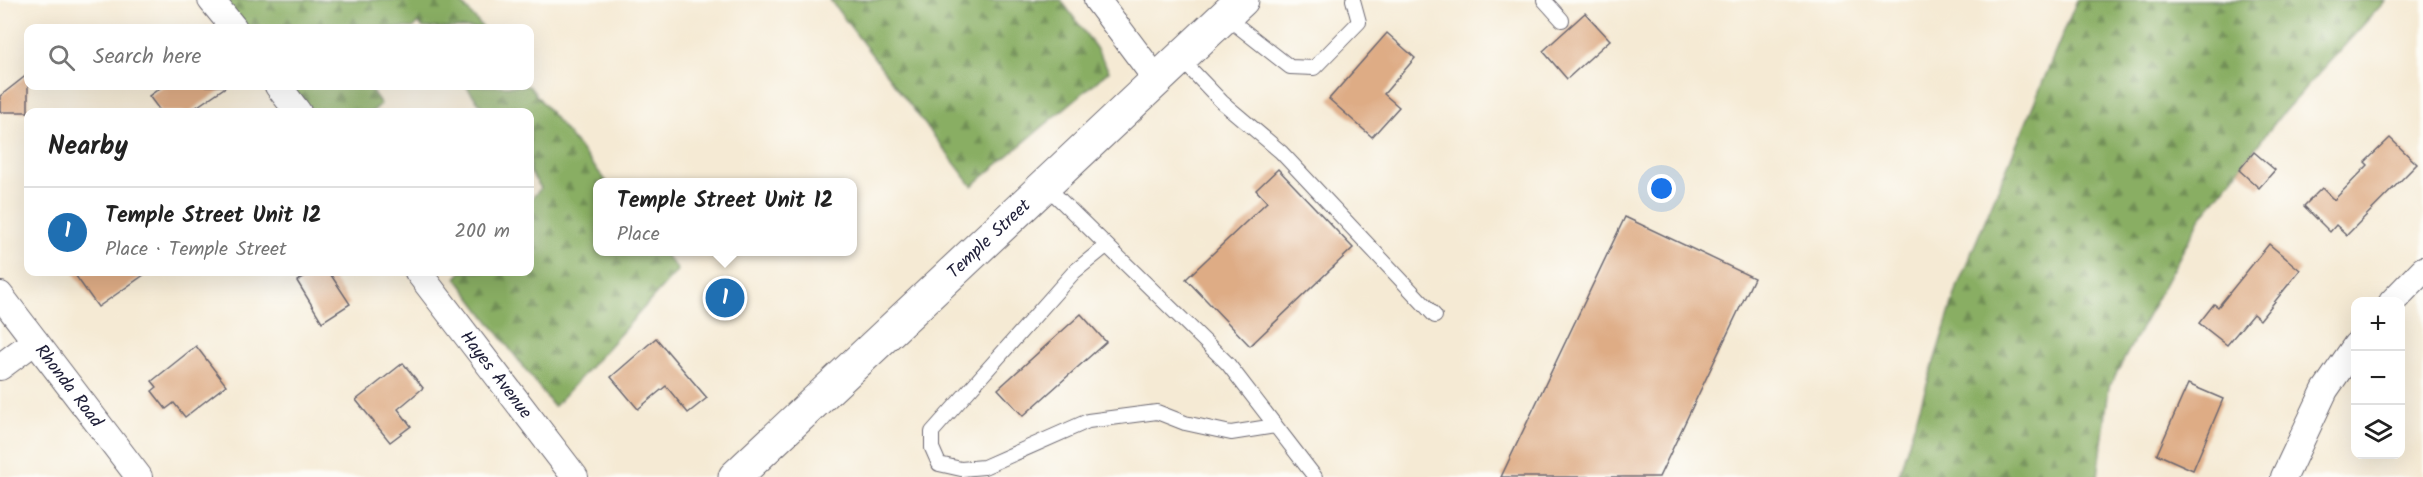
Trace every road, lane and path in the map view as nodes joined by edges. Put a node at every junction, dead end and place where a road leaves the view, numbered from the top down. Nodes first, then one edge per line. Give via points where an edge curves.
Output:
1 (211, 0) edge
2 (1097, 0) edge
3 (1353, 0) edge
4 (1544, 0) edge
5 (1234, 8) edge
6 (1562, 20) dead end
7 (231, 24) edge
8 (1180, 58) junction
9 (1157, 80) junction
10 (281, 90) edge
11 (295, 108) edge
12 (1045, 185) junction
13 (1106, 246) junction
14 (2423, 270) edge
15 (421, 276) edge
16 (0, 295) edge
17 (2397, 297) edge
18 (1435, 316) dead end
19 (35, 341) junction
20 (2351, 351) edge
21 (0, 368) edge
22 (1275, 426) junction
23 (139, 477) edge
24 (575, 477) edge
25 (735, 477) edge
26 (1315, 477) edge
27 (2284, 477) edge

1 - 7 street
2 - 9 street
3 - 5 lane via 1359,22 1314,68 1290,67
4 - 6 lane
5 - 8 main road, Temple Street
8 - 9 main road, Temple Street
8 - 18 lane via 1222,102 1281,152
9 - 12 main road, Temple Street
10 - 11 street
12 - 13 lane
12 - 25 main road, Temple Street
13 - 22 lane via 1228,364
13 - 22 lane via 1074,272 932,432 932,448 939,464 961,469 984,467 1088,421 1157,412 1231,433
14 - 17 street
15 - 24 street, Hayes Avenue
16 - 19 street, Rhonda Road
19 - 21 street
19 - 23 street, Rhonda Road
20 - 27 street via 2325,390
22 - 26 lane

